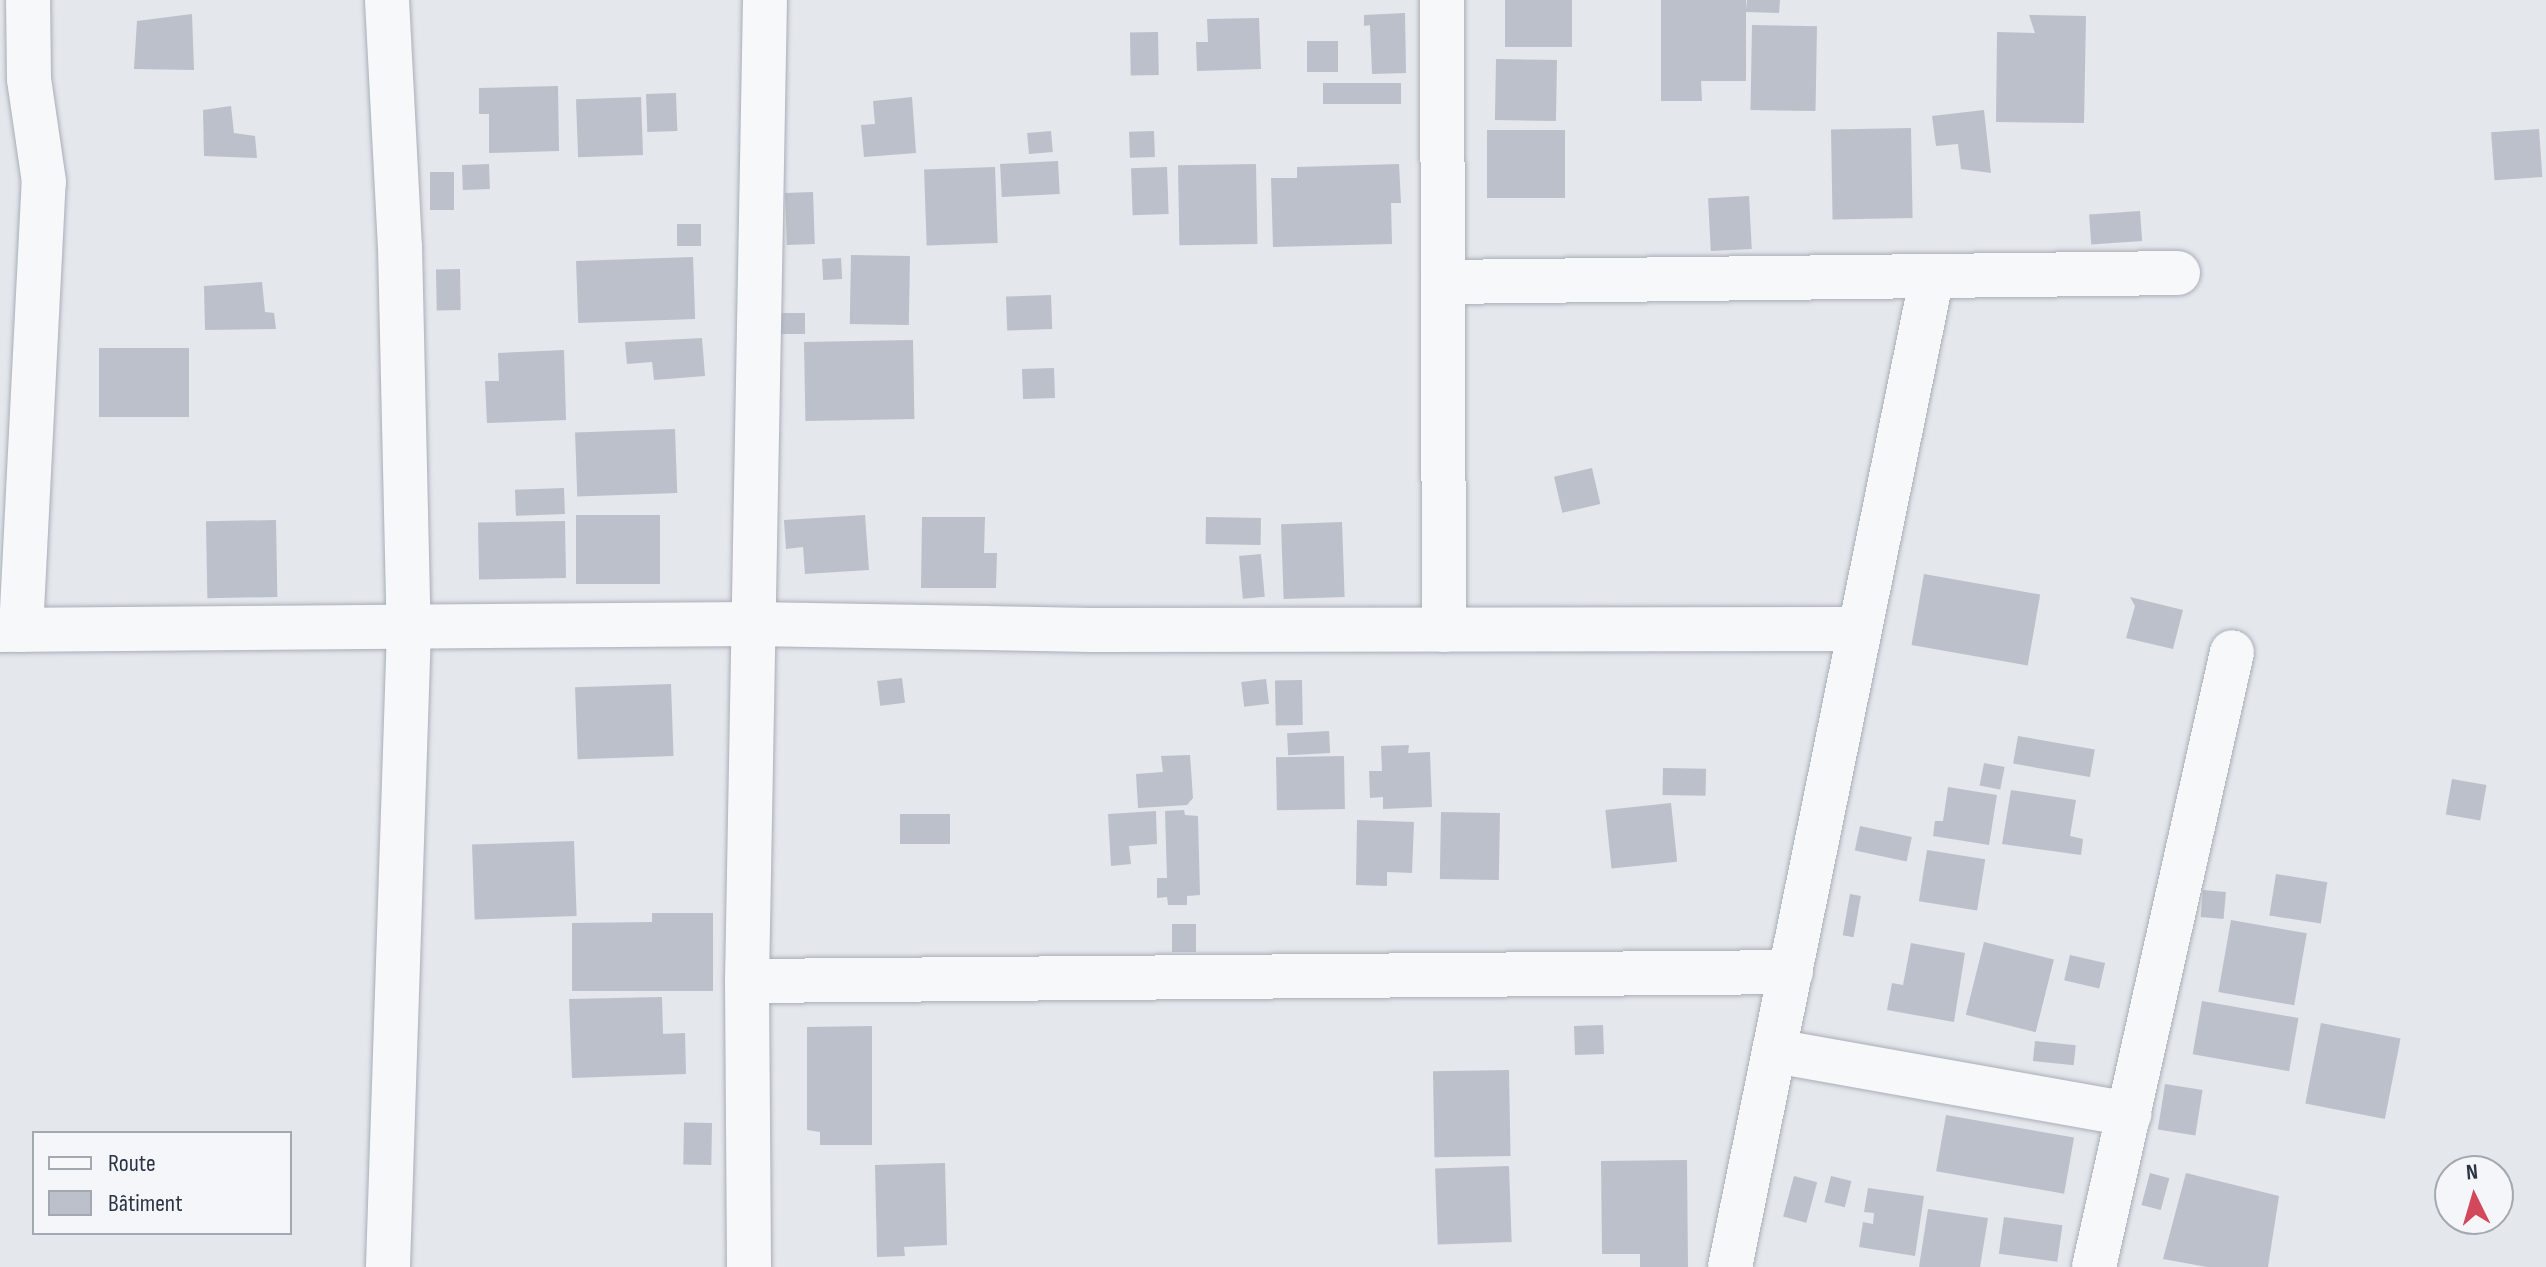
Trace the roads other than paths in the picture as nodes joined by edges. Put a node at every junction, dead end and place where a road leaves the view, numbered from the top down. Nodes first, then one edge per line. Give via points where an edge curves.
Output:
1 (28, 0) edge
2 (387, 0) edge
3 (765, 0) edge
4 (1442, 0) edge
5 (2178, 273) dead end
6 (1932, 276) junction
7 (1443, 282) junction
8 (752, 624) junction
9 (409, 629) junction
10 (1858, 629) junction
11 (11, 630) edge
12 (1444, 630) junction
13 (2232, 652) dead end
14 (1791, 972) junction
15 (747, 981) junction
16 (1775, 1051) junction
17 (2129, 1114) junction
18 (388, 1267) edge
19 (749, 1267) edge
20 (1730, 1267) edge
21 (2094, 1267) edge

1 - 11 street via 29,79 44,182
2 - 9 street via 400,247
3 - 8 street
4 - 7 street
5 - 6 street
6 - 7 street
6 - 10 street
7 - 12 street
8 - 9 street
8 - 12 street
8 - 15 street
9 - 11 street
9 - 18 street
10 - 12 street
10 - 14 street
13 - 17 street
14 - 15 street
14 - 16 street
15 - 19 street
16 - 17 street
16 - 20 street
17 - 21 street

